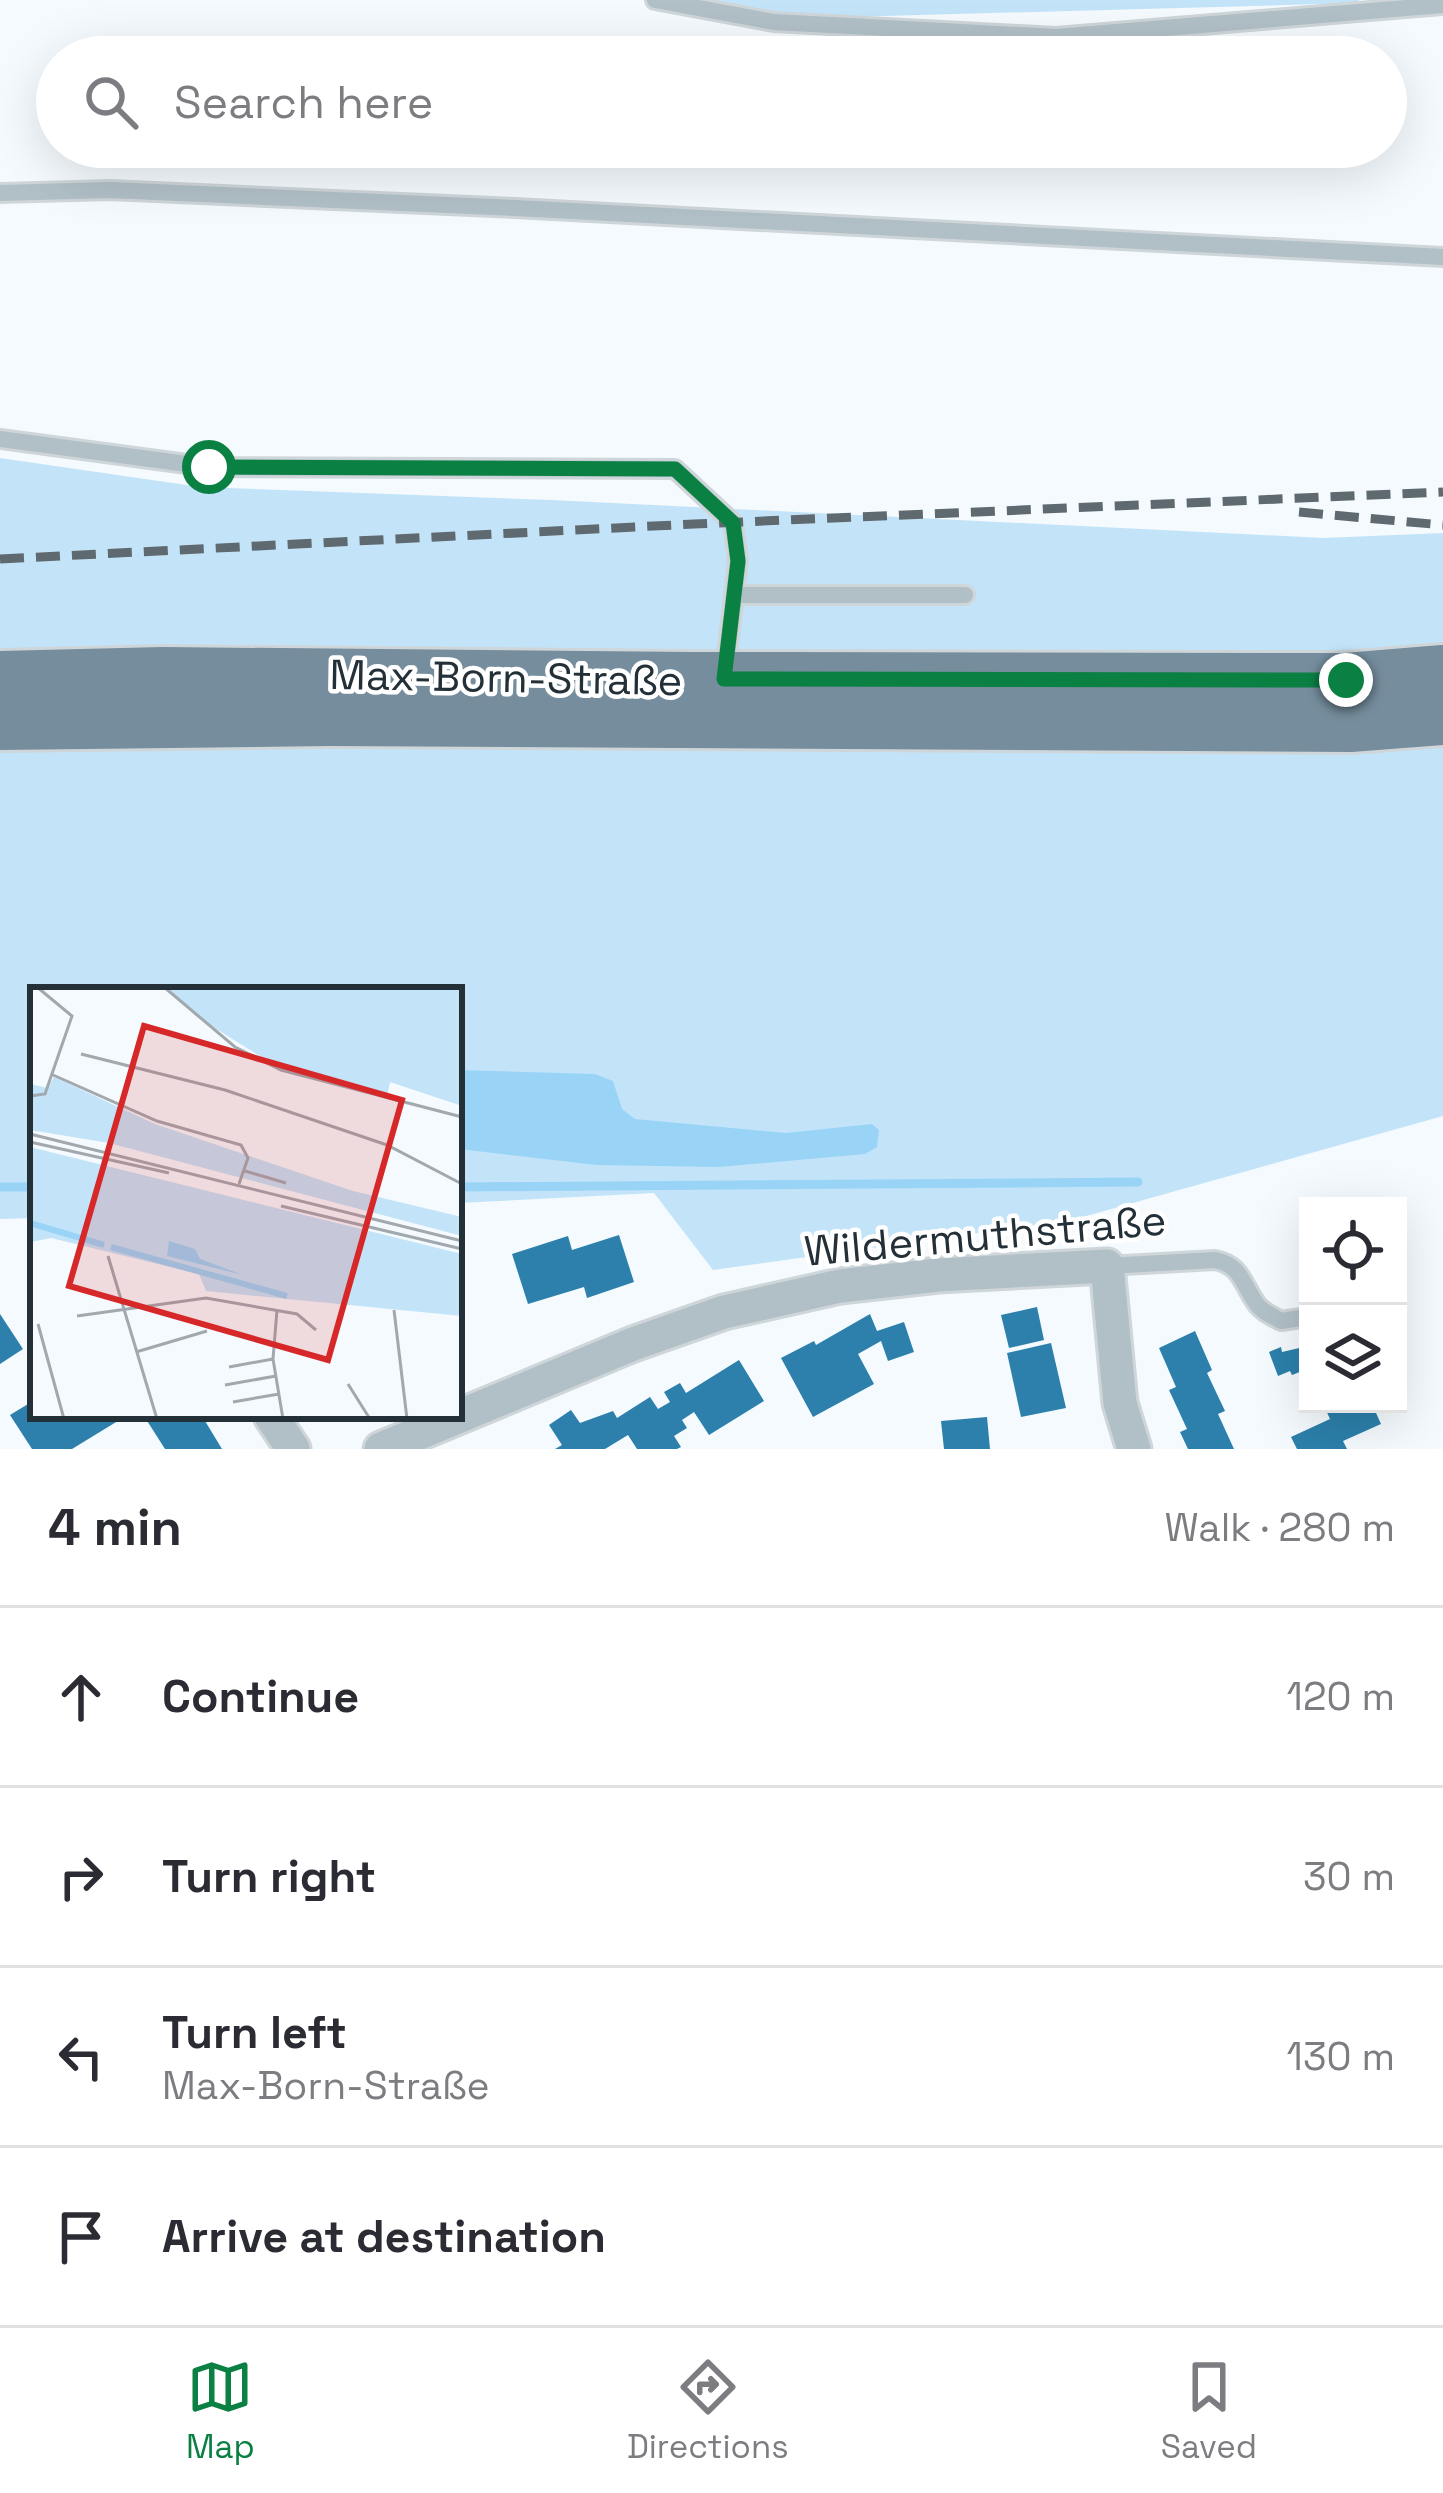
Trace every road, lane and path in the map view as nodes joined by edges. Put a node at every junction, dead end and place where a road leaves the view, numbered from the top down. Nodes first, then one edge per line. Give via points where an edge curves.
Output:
1 (655, 0) edge
2 (1443, 5) edge
3 (1037, 36) edge
4 (1068, 36) edge
5 (0, 193) edge
6 (1443, 257) edge
7 (0, 440) edge
8 (965, 595) dead end
9 (734, 596) junction
10 (1443, 672) edge
11 (0, 678) edge
12 (724, 679) junction
13 (1443, 718) edge
14 (0, 723) edge
15 (1107, 1266) junction
16 (1299, 1319) edge
17 (462, 1415) edge
18 (273, 1419) edge
19 (453, 1419) edge
20 (292, 1449) edge
21 (381, 1449) edge
22 (1134, 1449) edge

1 - 3 lane via 774,22
2 - 4 lane
5 - 6 lane via 110,190
7 - 9 lane via 209,467 675,469 733,523
8 - 9 lane
9 - 12 lane
10 - 12 main road, Max-Born-Straße via 1346,680
11 - 12 main road, Max-Born-Straße
13 - 14 main road, Max-Born-Straße via 1350,725
15 - 16 lane, Wildermuthstraße via 1230,1263 1258,1307 1280,1322
15 - 17 street, Wildermuthstraße via 840,1286 724,1312
15 - 22 street via 1120,1403
18 - 20 street
19 - 21 street, Wildermuthstraße

